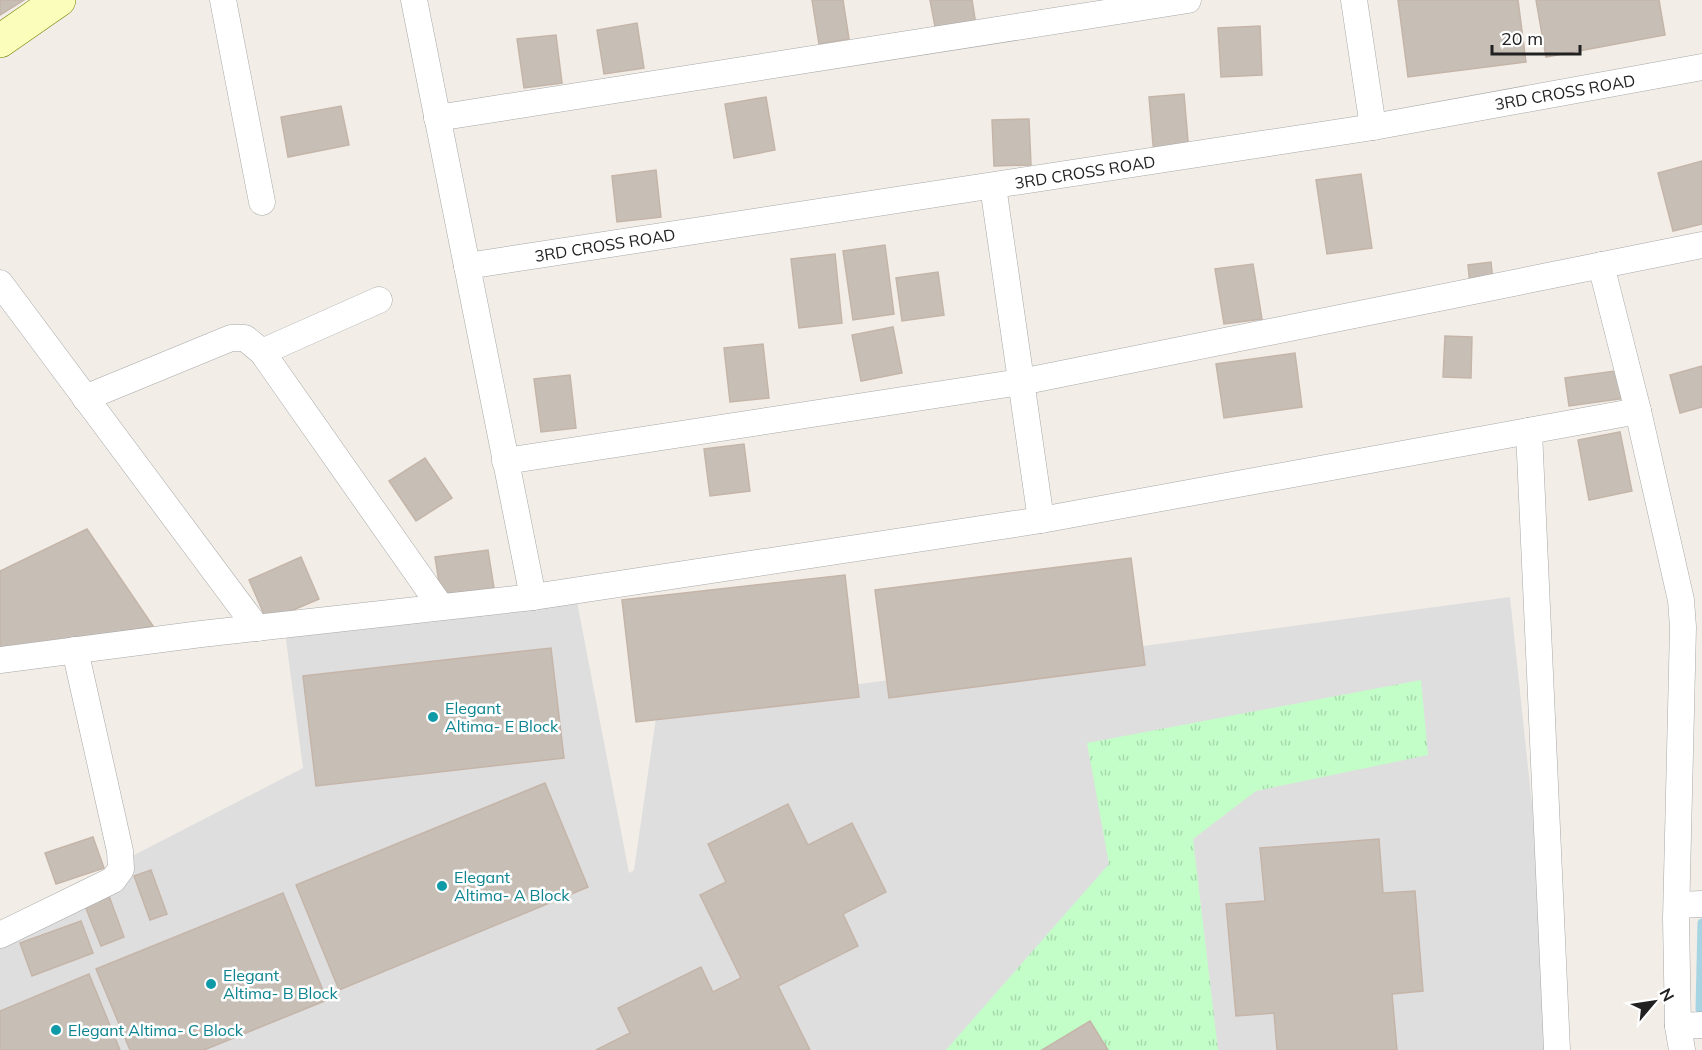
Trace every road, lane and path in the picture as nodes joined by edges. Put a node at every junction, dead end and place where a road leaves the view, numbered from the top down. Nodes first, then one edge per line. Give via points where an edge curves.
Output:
1 (59, 0) edge
2 (223, 0) edge
3 (414, 0) edge
4 (1188, 0) edge
5 (1354, 0) edge
6 (0, 41) edge
7 (1702, 67) edge
8 (437, 118) junction
9 (1373, 127) junction
10 (993, 186) junction
11 (262, 202) dead end
12 (1702, 245) edge
13 (1601, 265) junction
14 (467, 266) junction
15 (0, 283) edge
16 (380, 300) dead end
17 (262, 352) junction
18 (1021, 382) junction
19 (85, 398) junction
20 (1638, 411) junction
21 (1529, 431) junction
22 (505, 461) junction
23 (1041, 520) junction
24 (533, 597) junction
25 (441, 608) junction
26 (257, 628) junction
27 (75, 650) junction
28 (0, 660) edge
29 (1691, 782) edge
30 (1677, 904) junction
31 (1702, 904) edge
32 (0, 935) edge
33 (1687, 1034) edge
34 (1557, 1050) edge

1 - 6 street
2 - 11 street
3 - 8 street
4 - 8 street
5 - 9 street
7 - 9 street, 3RD CROSS ROAD
8 - 14 street
9 - 10 street, 3RD CROSS ROAD
10 - 14 street, 3RD CROSS ROAD
10 - 18 street
12 - 13 street
13 - 18 street
13 - 20 street
14 - 22 street
15 - 19 street
16 - 17 street
17 - 19 street via 245,338 231,338
17 - 25 street
18 - 22 street
18 - 23 street
19 - 26 street
20 - 21 street
20 - 29 street via 1681,600
21 - 23 street
21 - 34 street
22 - 24 street
23 - 24 street
24 - 25 street
25 - 26 street
26 - 27 street
27 - 28 street
27 - 32 street via 121,869 113,880
29 - 30 street
30 - 31 street
30 - 33 street

